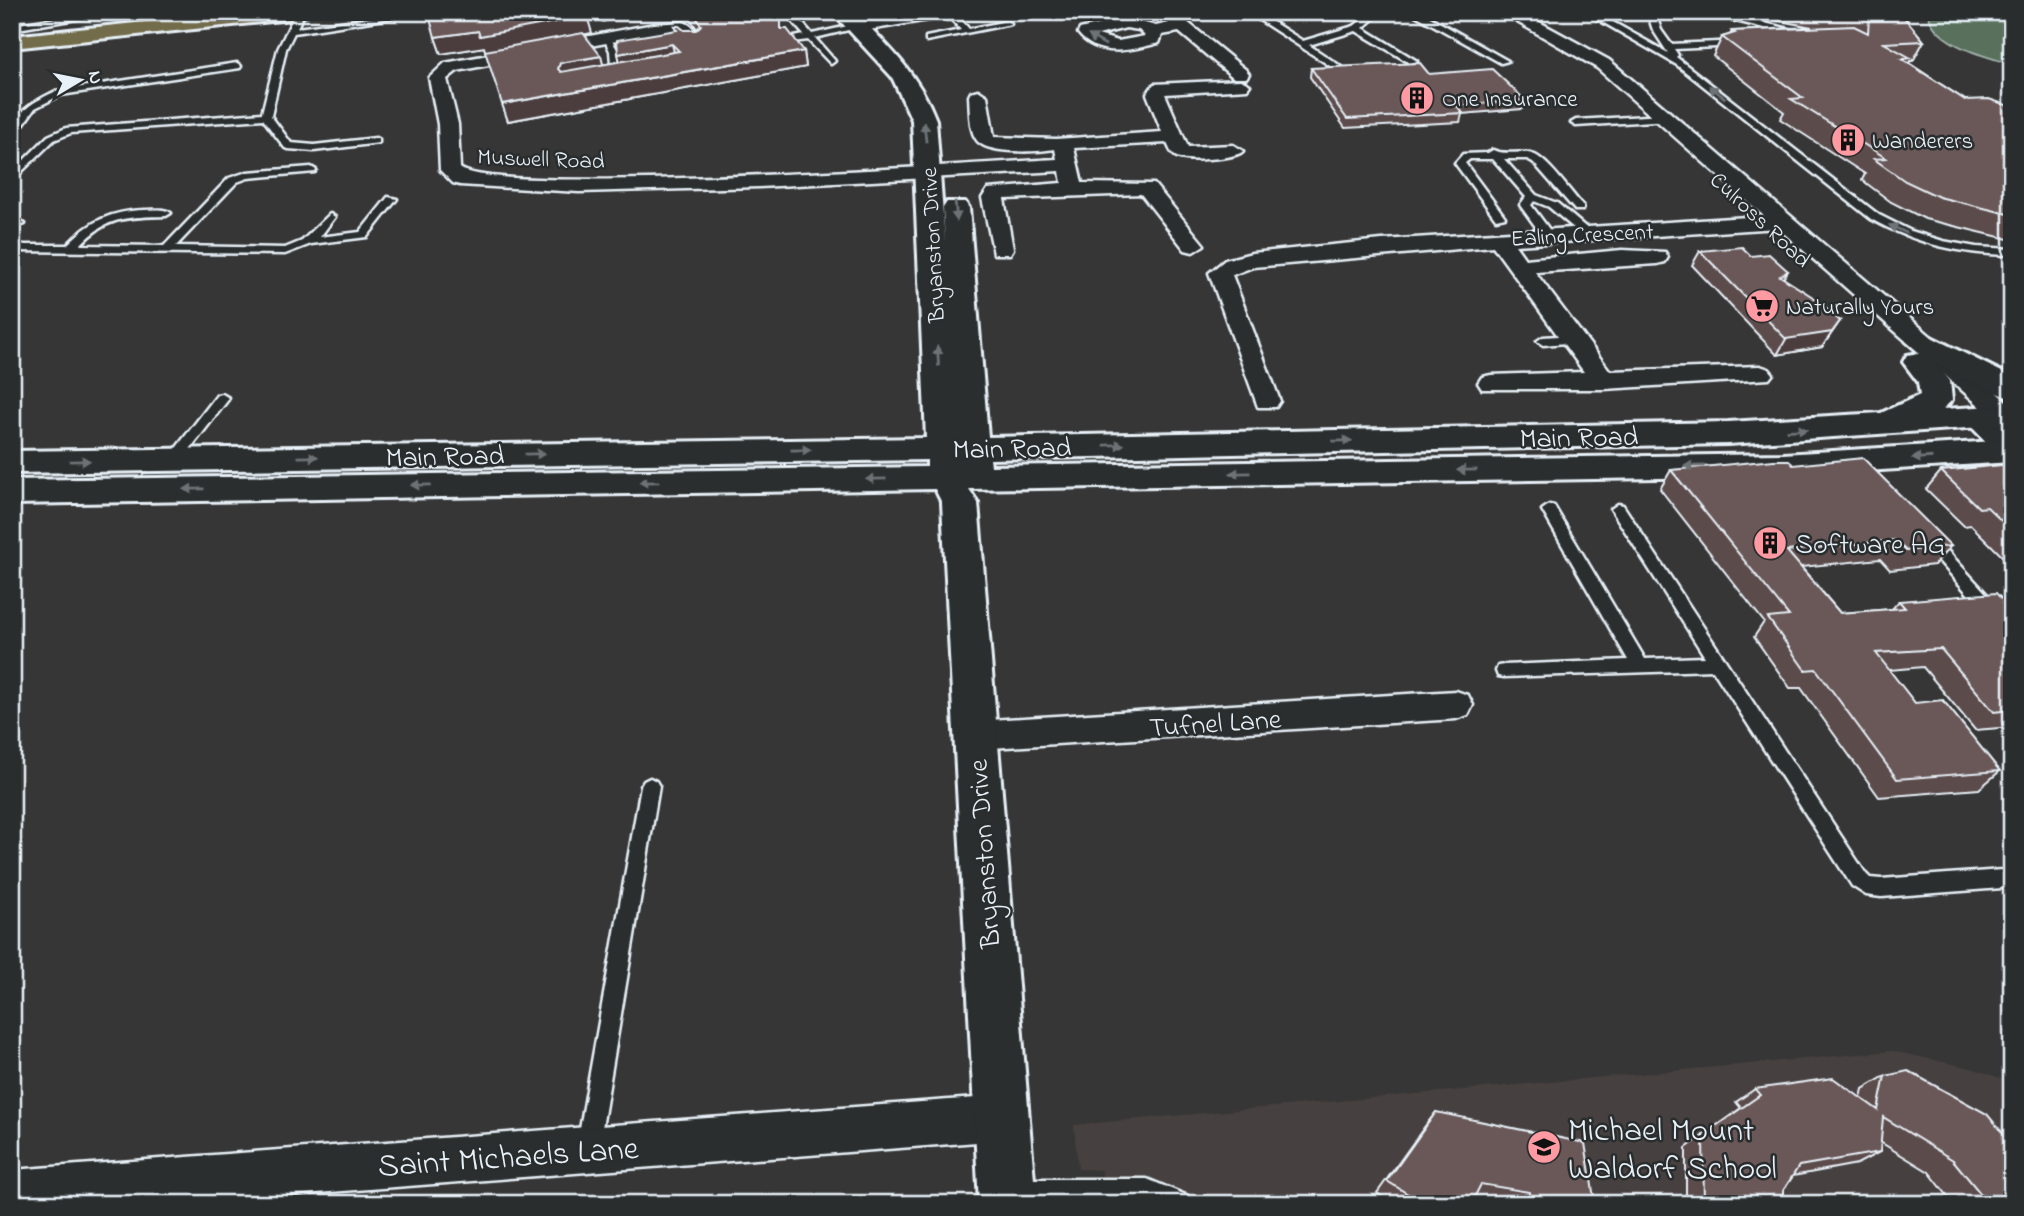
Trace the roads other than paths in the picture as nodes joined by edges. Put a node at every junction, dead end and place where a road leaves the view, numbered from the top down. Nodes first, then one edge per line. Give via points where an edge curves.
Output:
1 (113, 12) edge
2 (184, 12) edge
3 (788, 12) edge
4 (948, 12) edge
5 (1164, 12) edge
6 (1251, 12) edge
7 (1377, 12) edge
8 (1414, 12) edge
9 (1494, 12) edge
10 (1589, 12) edge
11 (1651, 12) edge
12 (1704, 12) edge
13 (1512, 14) edge
14 (406, 16) dead end
15 (297, 18) edge
16 (859, 19) edge
17 (1007, 24) dead end
18 (1182, 26) junction
19 (1357, 28) junction
20 (12, 29) edge
21 (1154, 31) dead end
22 (599, 32) edge
23 (967, 32) junction
24 (807, 34) junction
25 (693, 39) edge
26 (929, 39) dead end
27 (788, 41) edge
28 (1782, 41) edge
29 (12, 42) edge
30 (1744, 43) edge
31 (1302, 44) junction
32 (1668, 47) junction
33 (831, 61) dead end
34 (1413, 61) edge
35 (1504, 61) dead end
36 (1680, 63) junction
37 (237, 66) dead end
38 (1341, 69) edge
39 (605, 73) edge
40 (628, 74) edge
41 (616, 76) junction
42 (978, 96) dead end
43 (944, 106) dead end
44 (266, 116) junction
45 (1658, 118) junction
46 (1576, 123) dead end
47 (12, 134) edge
48 (1174, 137) junction
49 (376, 141) dead end
50 (1063, 143) junction
51 (1233, 151) dead end
52 (1493, 153) junction
53 (944, 161) junction
54 (1069, 164) junction
55 (311, 170) dead end
56 (12, 178) edge
57 (1073, 189) junction
58 (1532, 197) junction
59 (392, 198) dead end
60 (1579, 208) dead end
61 (166, 213) dead end
62 (330, 217) dead end
63 (1773, 221) junction
64 (1500, 228) junction
65 (1586, 233) junction
66 (1548, 236) junction
67 (312, 241) junction
68 (1194, 245) dead end
69 (168, 247) junction
70 (12, 248) edge
71 (70, 249) junction
72 (1002, 249) dead end
73 (2012, 252) edge
74 (1657, 257) dead end
75 (1520, 266) junction
76 (1573, 339) junction
77 (1543, 341) dead end
78 (1920, 351) junction
79 (1759, 374) dead end
80 (1604, 381) junction
81 (1491, 383) dead end
82 (222, 398) dead end
83 (1267, 401) dead end
84 (941, 405) junction
85 (2004, 412) edge
86 (1878, 425) junction
87 (875, 449) junction
88 (2012, 450) edge
89 (175, 459) junction
90 (12, 462) edge
91 (959, 471) junction
92 (1054, 475) junction
93 (12, 492) edge
94 (1618, 509) dead end
95 (1549, 510) dead end
96 (1921, 531) edge
97 (964, 555) junction
98 (2012, 634) edge
99 (1718, 663) junction
100 (1640, 666) junction
101 (1504, 671) dead end
102 (1455, 705) dead end
103 (975, 736) junction
104 (650, 786) dead end
105 (2012, 875) edge
106 (1003, 1118) junction
107 (588, 1149) junction
108 (12, 1193) edge
109 (1008, 1197) edge
110 (1180, 1204) edge

1 - 20 lane
2 - 20 main road
3 - 24 lane
4 - 16 street
4 - 23 lane
5 - 18 street
6 - 31 lane
7 - 19 lane
8 - 35 lane
9 - 45 street, Culross Road via 1580,57
10 - 36 lane
11 - 32 lane
12 - 28 lane via 1776,26 1794,35
13 - 45 street, Culross Road via 1596,59
14 - 15 lane
15 - 29 main road
15 - 44 lane via 282,49
16 - 24 lane
16 - 43 main road via 927,81
53 -> 16 main road, Bryanston Drive via 917,94
17 - 23 lane
18 - 21 street
18 - 48 street via 1241,79 1158,89
19 - 31 lane
19 - 34 lane
22 - 25 street, Muswell Road via 683,27
22 - 41 lane via 614,51
22 - 53 street, Muswell Road via 451,67 439,75 448,124 447,162 454,175 487,184 679,185
23 - 26 lane
24 - 27 lane
24 - 33 lane
30 - 32 lane
31 - 38 lane
32 - 36 lane
73 -> 36 lane via 1963,249 1895,229
37 - 47 lane via 60,93 32,107
39 - 41 lane
40 - 41 lane
42 - 50 street via 987,141 1004,145
44 - 49 lane via 283,142 297,148
44 - 56 lane via 69,130 51,138
45 - 46 lane
45 - 63 street, Culross Road
48 - 50 street
48 - 51 street via 1185,153
50 - 54 street
52 - 58 lane
52 - 60 lane via 1537,160
52 - 64 lane via 1466,156 1460,163
53 - 54 street
84 -> 53 main road, Bryanston Drive
53 -> 91 main road, Bryanston Drive
54 - 57 street
55 - 69 lane via 233,180
57 - 68 street via 1147,188
57 - 72 street via 995,193
58 - 65 lane via 1553,205
58 - 66 lane via 1525,205
59 - 67 lane via 363,235
61 - 71 lane via 101,220
62 - 67 lane
63 - 65 street, Ealing Crescent
63 - 78 street, Culross Road
64 - 66 street, Ealing Crescent
64 - 75 street
64 - 83 street, Ealing Crescent via 1382,247 1252,260 1220,274
65 - 66 street, Ealing Crescent
67 - 69 lane via 285,251
69 - 71 lane
70 - 71 lane
74 - 75 street via 1607,256
75 - 76 street
76 - 77 lane
76 - 80 street
78 - 85 street, Culross Road
78 - 85 main road via 1996,384
78 - 86 main road via 1934,381 1936,400
79 - 80 street
80 - 81 street
82 - 89 lane
84 - 87 main road via 910,434
84 - 91 main road, Bryanston Drive
85 - 86 main road, Main Road
85 - 88 main road, Culross Road
91 -> 86 main road, Main Road
89 -> 87 main road, Main Road
87 - 91 main road, Main Road
88 -> 92 main road, Main Road via 1769,465
90 -> 89 main road, Main Road
91 - 92 main road, Main Road
91 -> 93 main road, Main Road
91 - 97 main road, Bryanston Drive
92 - 97 main road via 988,496 971,518
94 - 99 lane
95 - 100 lane
96 - 98 lane
97 - 103 main road, Bryanston Drive
99 - 100 lane
99 - 105 lane via 1854,875 1866,886
100 - 101 lane
102 - 103 street, Tufnel Lane
103 - 106 main road, Bryanston Drive
104 - 107 lane
106 - 107 street, Saint Michaels Lane
106 - 109 main road, Bryanston Drive
107 - 108 street, Saint Michaels Lane
109 - 110 lane via 1147,1191

